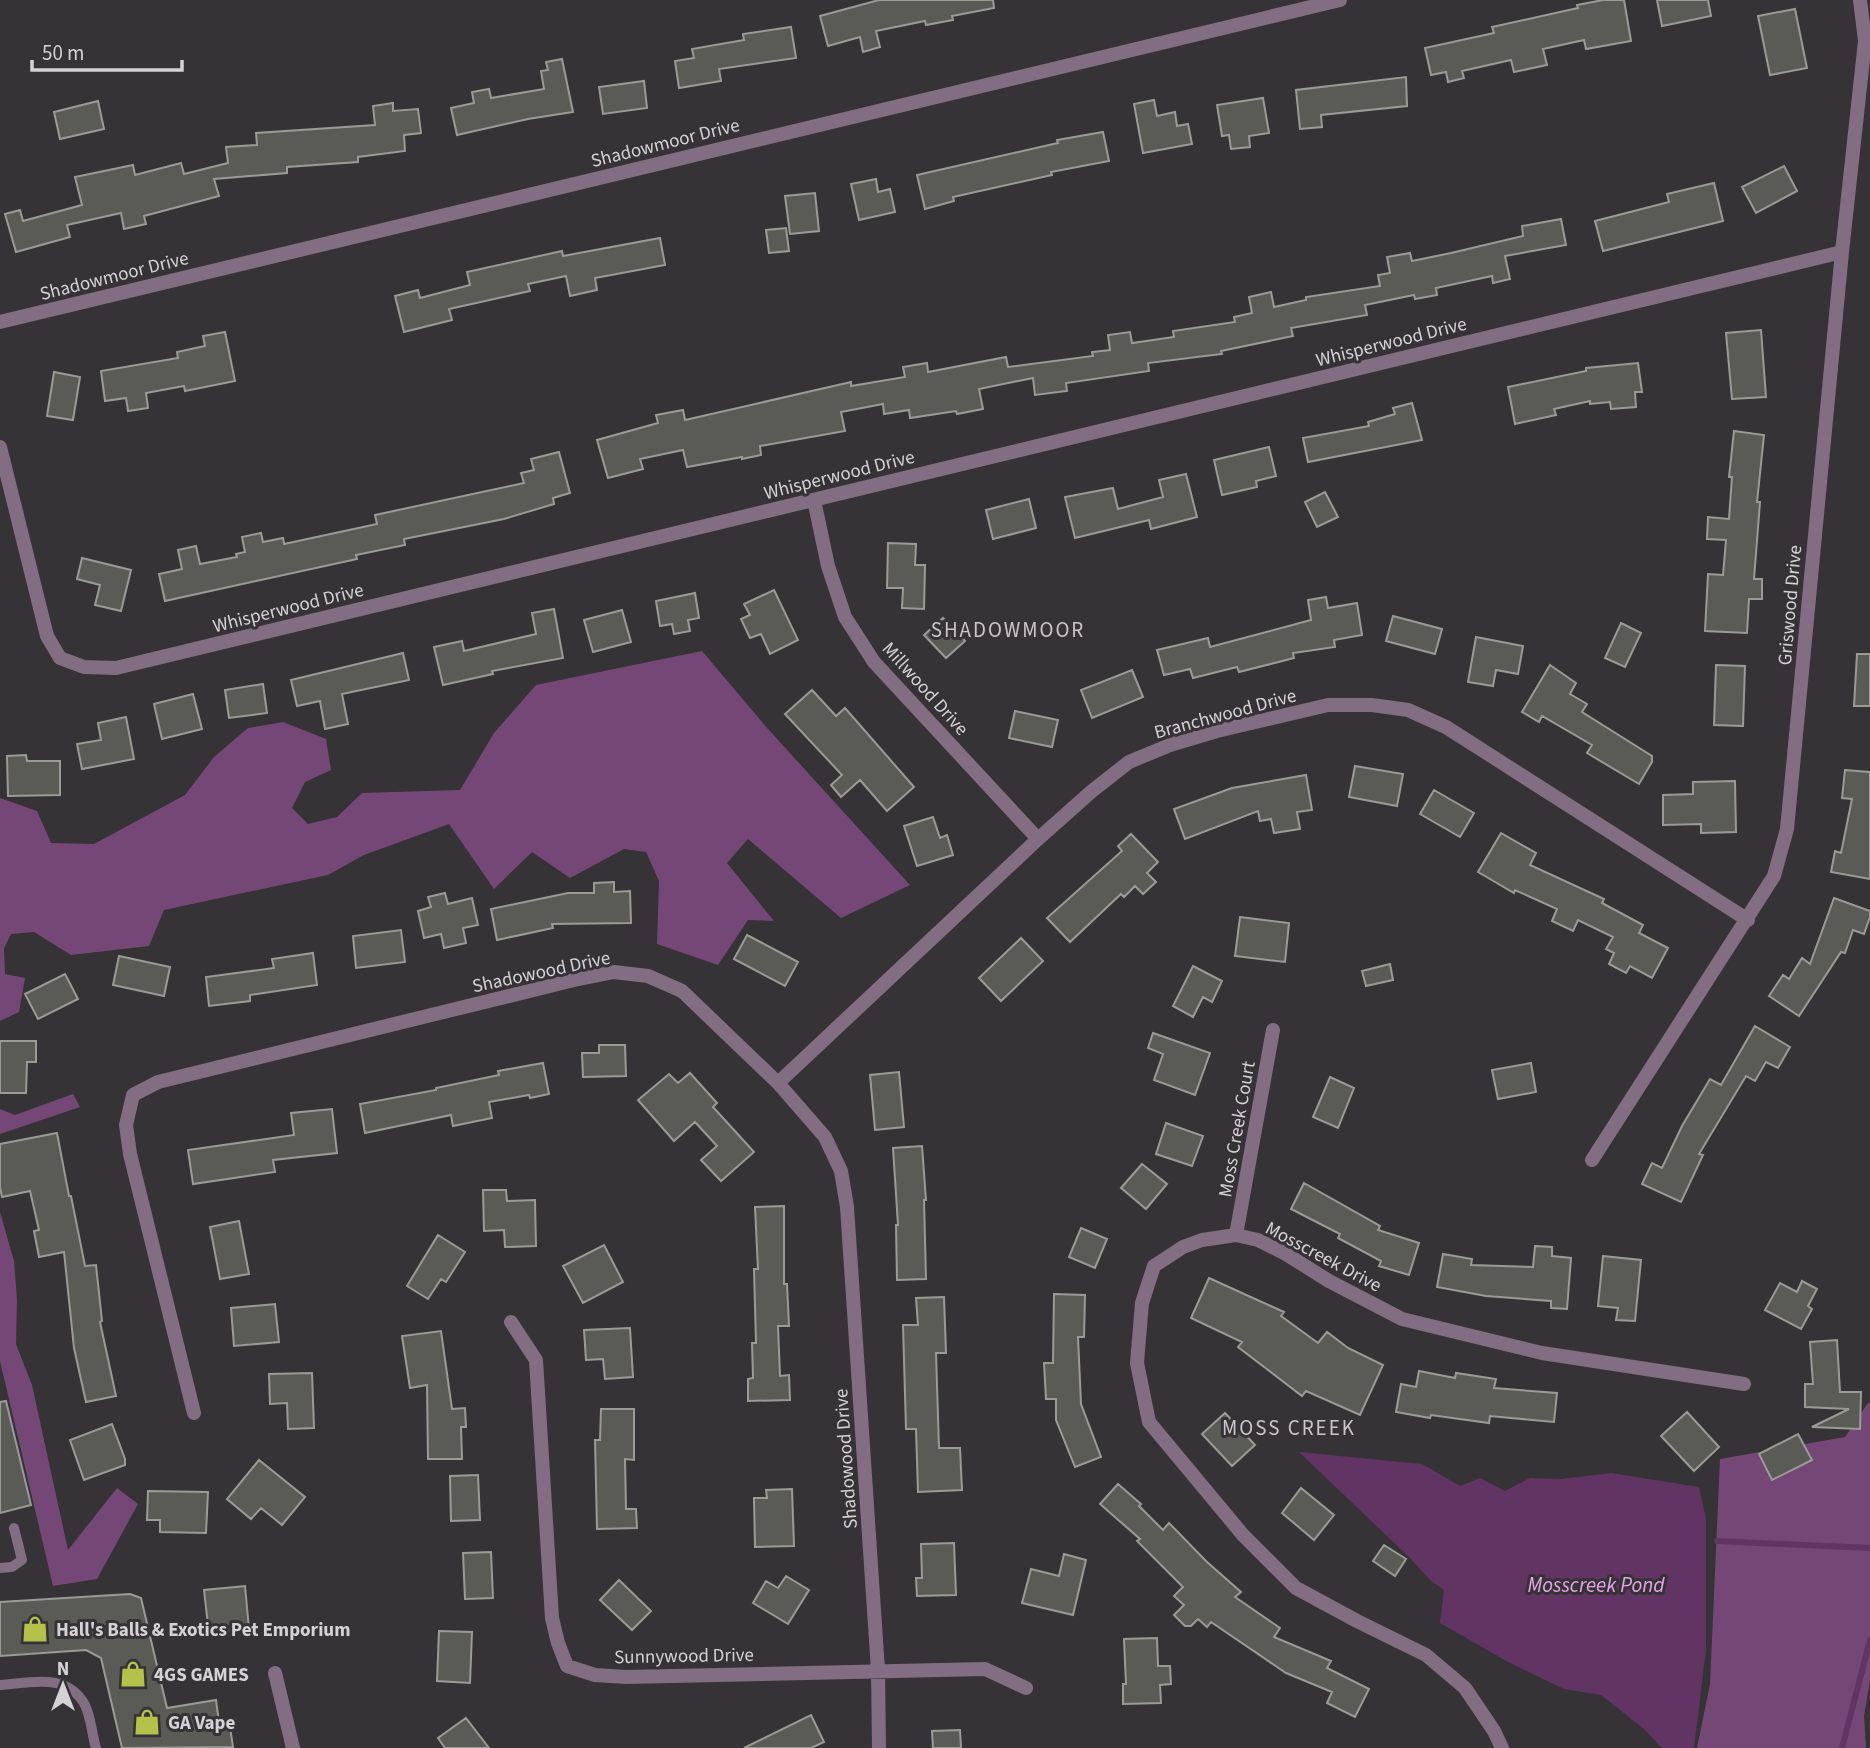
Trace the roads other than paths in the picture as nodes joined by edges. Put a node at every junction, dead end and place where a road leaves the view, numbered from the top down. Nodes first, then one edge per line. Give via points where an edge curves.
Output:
1 (1339, 0) edge
2 (1860, 0) edge
3 (1842, 252) junction
4 (0, 322) edge
5 (0, 447) edge
6 (814, 500) junction
7 (1038, 839) junction
8 (1748, 920) junction
9 (1273, 1030) dead end
10 (778, 1083) junction
11 (1592, 1160) dead end
12 (1236, 1235) junction
13 (511, 1322) dead end
14 (1744, 1384) dead end
15 (194, 1413) dead end
16 (14, 1528) dead end
17 (0, 1568) edge
18 (878, 1670) junction
19 (275, 1673) dead end
20 (0, 1685) edge
21 (1026, 1688) dead end
22 (96, 1748) edge
23 (293, 1748) edge
24 (879, 1748) edge
25 (1502, 1748) edge

1 - 4 street, Shadowmoor Drive
2 - 3 street, Griswood Drive via 1865,41
3 - 6 street, Whisperwood Drive
3 - 8 street, Griswood Drive via 1787,829 1774,876
5 - 6 street, Whisperwood Drive via 47,636 60,658 84,667 116,668
6 - 7 street, Millwood Drive via 845,617 874,662
7 - 8 street, Branchwood Drive via 1129,762 1170,745 1328,705 1372,705 1408,710 1446,727
7 - 10 street, Branchwood Drive
8 - 11 street, Griswood Drive
9 - 12 street, Moss Creek Court
10 - 15 street, Shadowood Drive via 682,991 648,976 614,972 158,1082 133,1095 127,1125 130,1154
10 - 18 street, Shadowood Drive via 825,1137 841,1171 848,1207
12 - 14 street, Mosscreek Drive via 1286,1254 1402,1319 1542,1353
12 - 25 street, Mosscreek Drive via 1183,1247 1154,1266 1142,1303 1138,1363 1150,1422 1243,1535 1296,1588 1426,1655 1465,1688
13 - 18 street, Sunnywood Drive via 536,1360 552,1618 567,1666 594,1675 626,1676
16 - 17 lane via 22,1560
18 - 21 street, Sunnywood Drive via 985,1669
18 - 24 street, Shadowood Drive
19 - 23 street
20 - 22 lane via 58,1681 74,1689 86,1706

